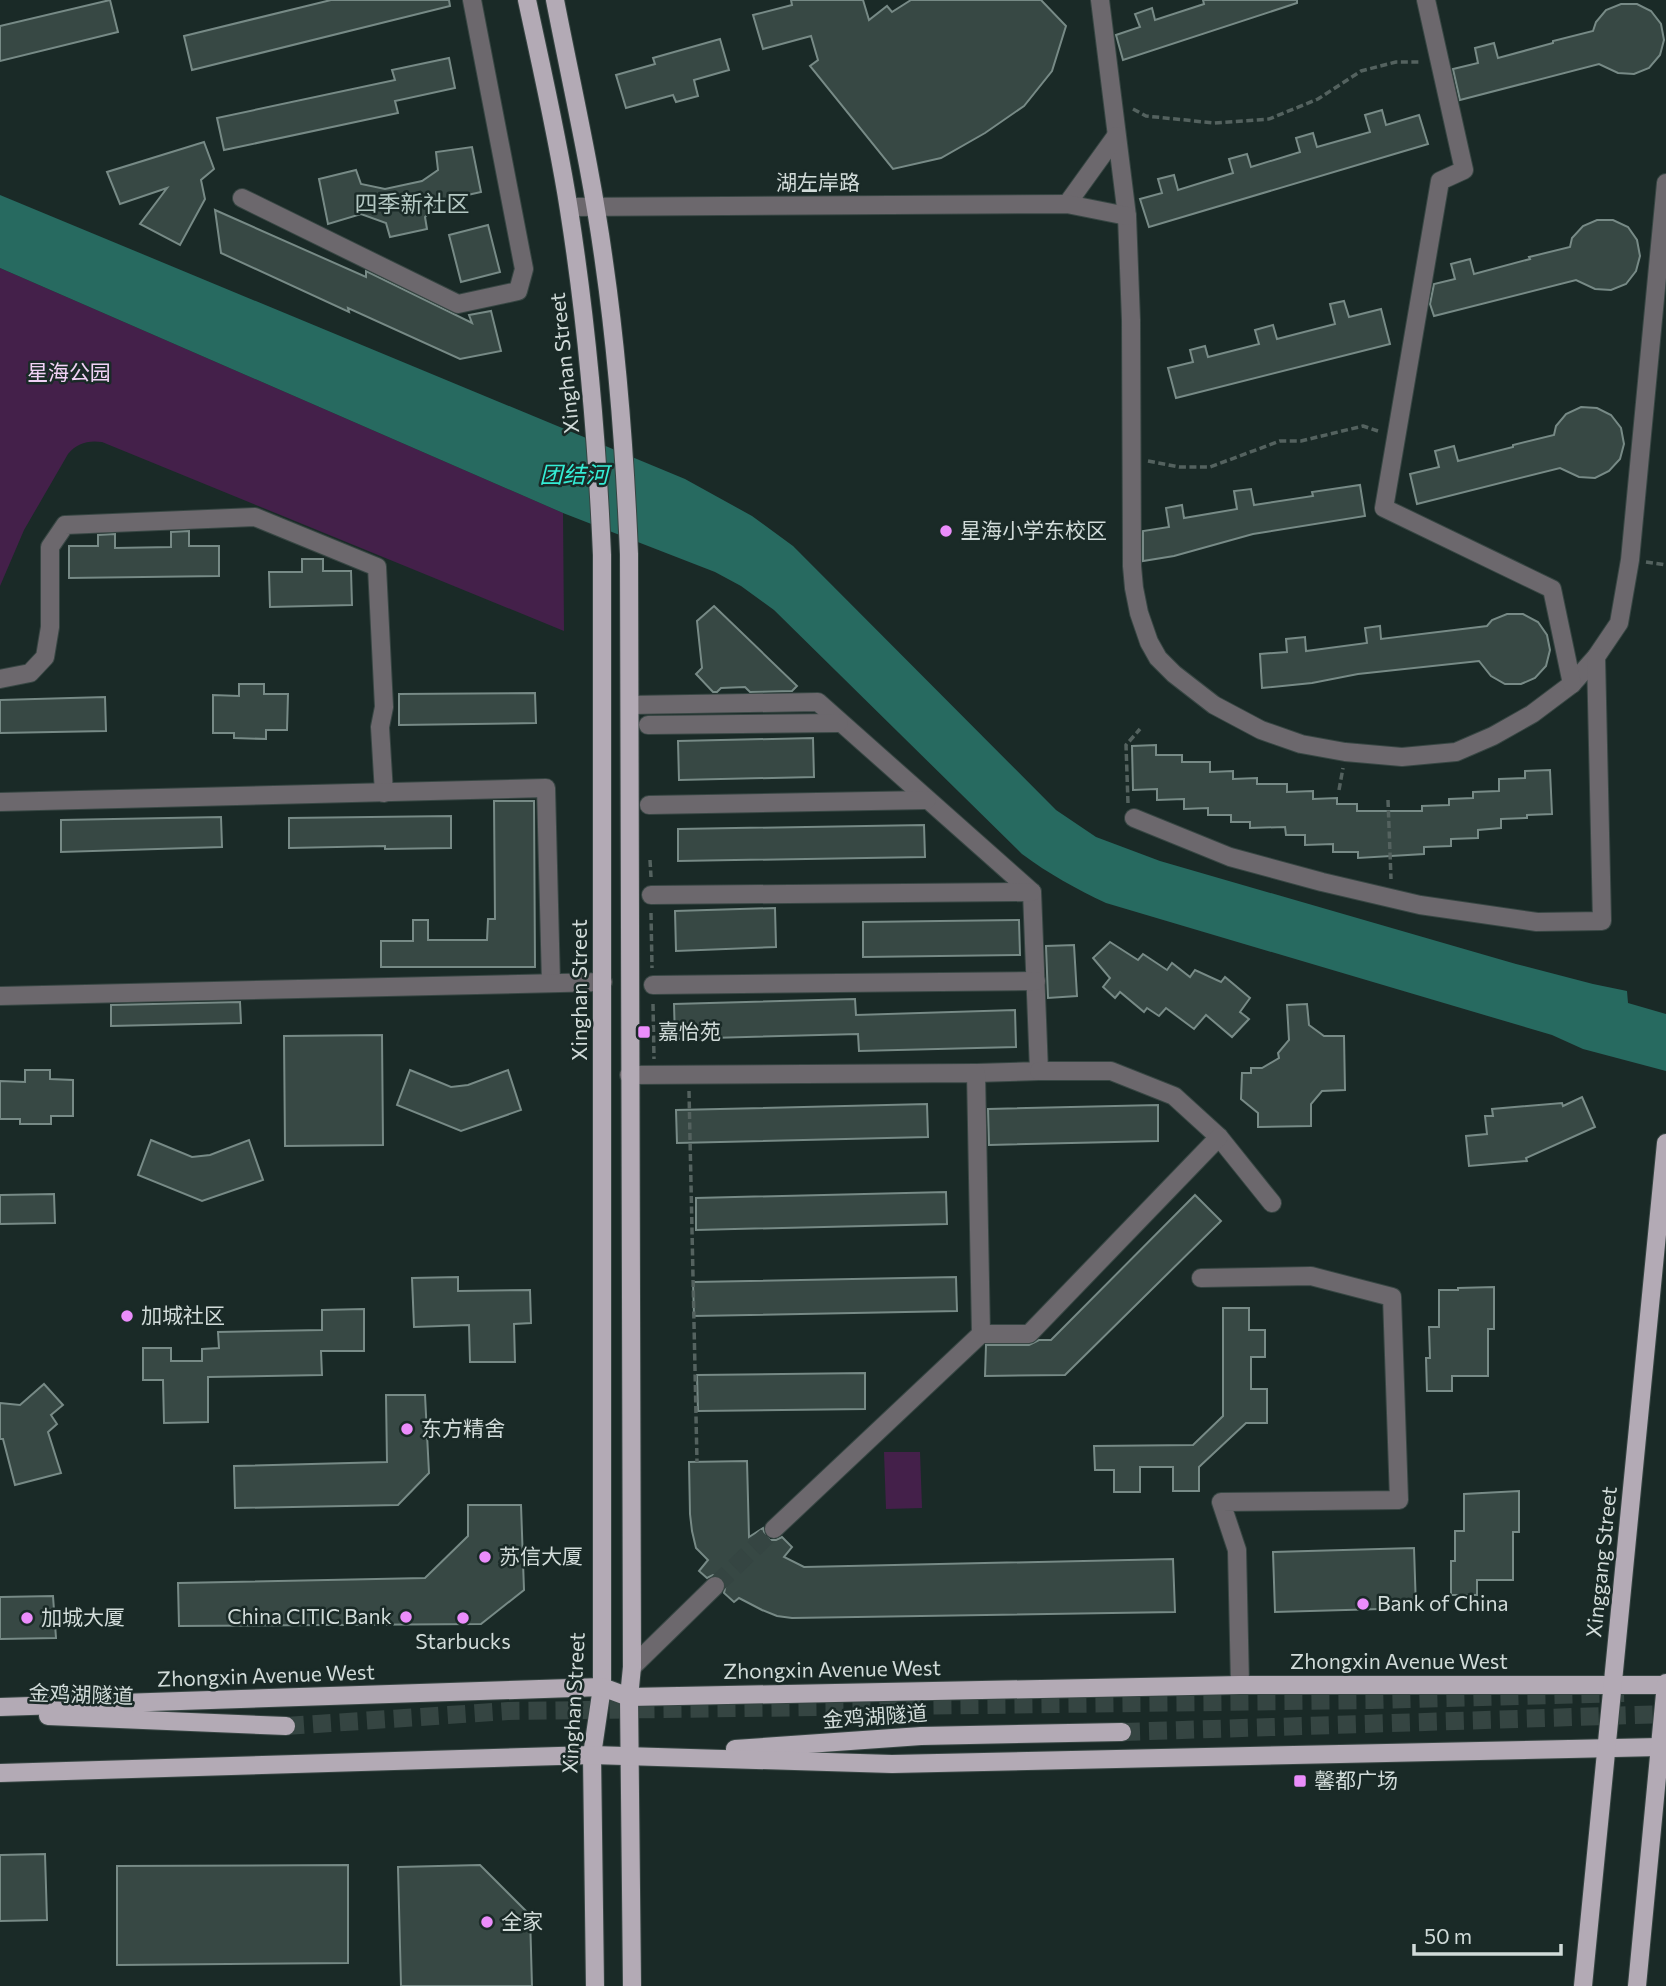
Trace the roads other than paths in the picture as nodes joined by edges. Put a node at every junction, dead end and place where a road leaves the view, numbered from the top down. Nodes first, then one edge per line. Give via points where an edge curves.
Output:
1 (472, 0) edge
2 (527, 0) edge
3 (555, 0) edge
4 (1100, 0) edge
5 (1426, 0) edge
6 (1116, 136) junction
7 (1666, 183) edge
8 (242, 198) dead end
9 (1067, 204) junction
10 (596, 206) junction
11 (569, 208) junction
12 (1127, 216) junction
13 (1596, 657) junction
14 (0, 679) edge
15 (1572, 684) junction
16 (629, 705) junction
17 (839, 723) junction
18 (648, 725) dead end
19 (384, 793) junction
20 (928, 800) junction
21 (0, 802) edge
22 (649, 804) dead end
23 (1134, 818) road end
24 (1031, 892) junction
25 (651, 895) dead end
26 (1036, 981) junction
27 (603, 982) junction
28 (551, 983) junction
29 (653, 985) dead end
30 (0, 996) edge
31 (1039, 1071) junction
32 (976, 1073) junction
33 (629, 1075) junction
34 (1219, 1137) junction
35 (1666, 1143) edge
36 (1272, 1203) dead end
37 (1202, 1278) dead end
38 (981, 1334) junction
39 (774, 1529) tunnel mouth
40 (715, 1586) tunnel mouth
41 (632, 1667) junction
42 (1613, 1684) junction
43 (1666, 1684) edge
44 (1240, 1685) junction
45 (602, 1687) junction
46 (629, 1697) junction
47 (0, 1707) edge
48 (0, 1714) edge
49 (286, 1726) tunnel mouth
50 (1122, 1732) tunnel mouth
51 (1663, 1747) edge
52 (1606, 1748) junction
53 (592, 1755) junction
54 (630, 1756) junction
55 (0, 1773) edge
56 (595, 1986) edge
57 (632, 1986) edge
58 (1583, 1986) edge
59 (1637, 1986) edge

1 - 8 street via 524,269 518,291 458,304
2 - 11 main road, Xinghan Street
3 - 10 main road
4 - 6 street
5 - 15 street via 1464,170 1440,181 1384,508 1552,589
6 - 9 street
6 - 12 street
7 - 13 street via 1630,560 1619,623
9 - 10 street, 湖左岸路
9 - 12 street, 湖左岸路
10 - 11 street, 湖左岸路
10 - 16 main road via 622,423 629,554
11 - 27 main road, Xinghan Street via 596,423 602,555
12 - 15 street via 1132,566 1139,613 1158,658 1214,705 1261,730 1301,744 1402,757 1456,752 1532,715
13 - 15 street
13 - 23 street via 1602,921 1537,922 1484,916 1322,883 1230,857
14 - 19 street via 30,673 45,657 50,628 50,547 65,526 255,517 377,567
16 - 17 street via 818,702
16 - 33 main road
17 - 18 street
17 - 20 street
19 - 21 street
19 - 28 street via 546,788
20 - 22 street
20 - 24 street
24 - 25 street
24 - 26 street
26 - 29 street
26 - 31 street
27 - 28 street
27 - 45 main road, Xinghan Street
28 - 30 street
31 - 32 street
31 - 34 street via 1111,1071 1174,1096
32 - 33 street
32 - 38 street
33 - 41 main road
34 - 36 street
34 - 38 street via 1029,1334
35 - 42 main road, Xinggang Street
37 - 44 street via 1311,1276 1392,1297 1399,1500 1221,1502 1237,1550
38 - 39 street
40 - 41 street
41 - 46 main road
42 - 43 main road, Zhongxin Avenue West
42 - 44 main road, Zhongxin Avenue West
42 - 52 main road, Xinggang Street
43 - 51 main road
44 - 46 main road, Zhongxin Avenue West
45 - 46 main road, Zhongxin Avenue West
45 - 47 main road, Zhongxin Avenue West
45 - 53 main road, Xinghan Street
46 - 54 main road
48 - 49 main road, 金鸡湖隧道
50 - 54 main road, 金鸡湖隧道 via 920,1737
51 - 52 main road
51 - 59 main road
52 - 54 main road via 892,1764
52 - 58 main road, Xinggang Street
53 - 54 main road
53 - 55 main road
53 - 56 main road, Xinghan Street
54 - 57 main road

